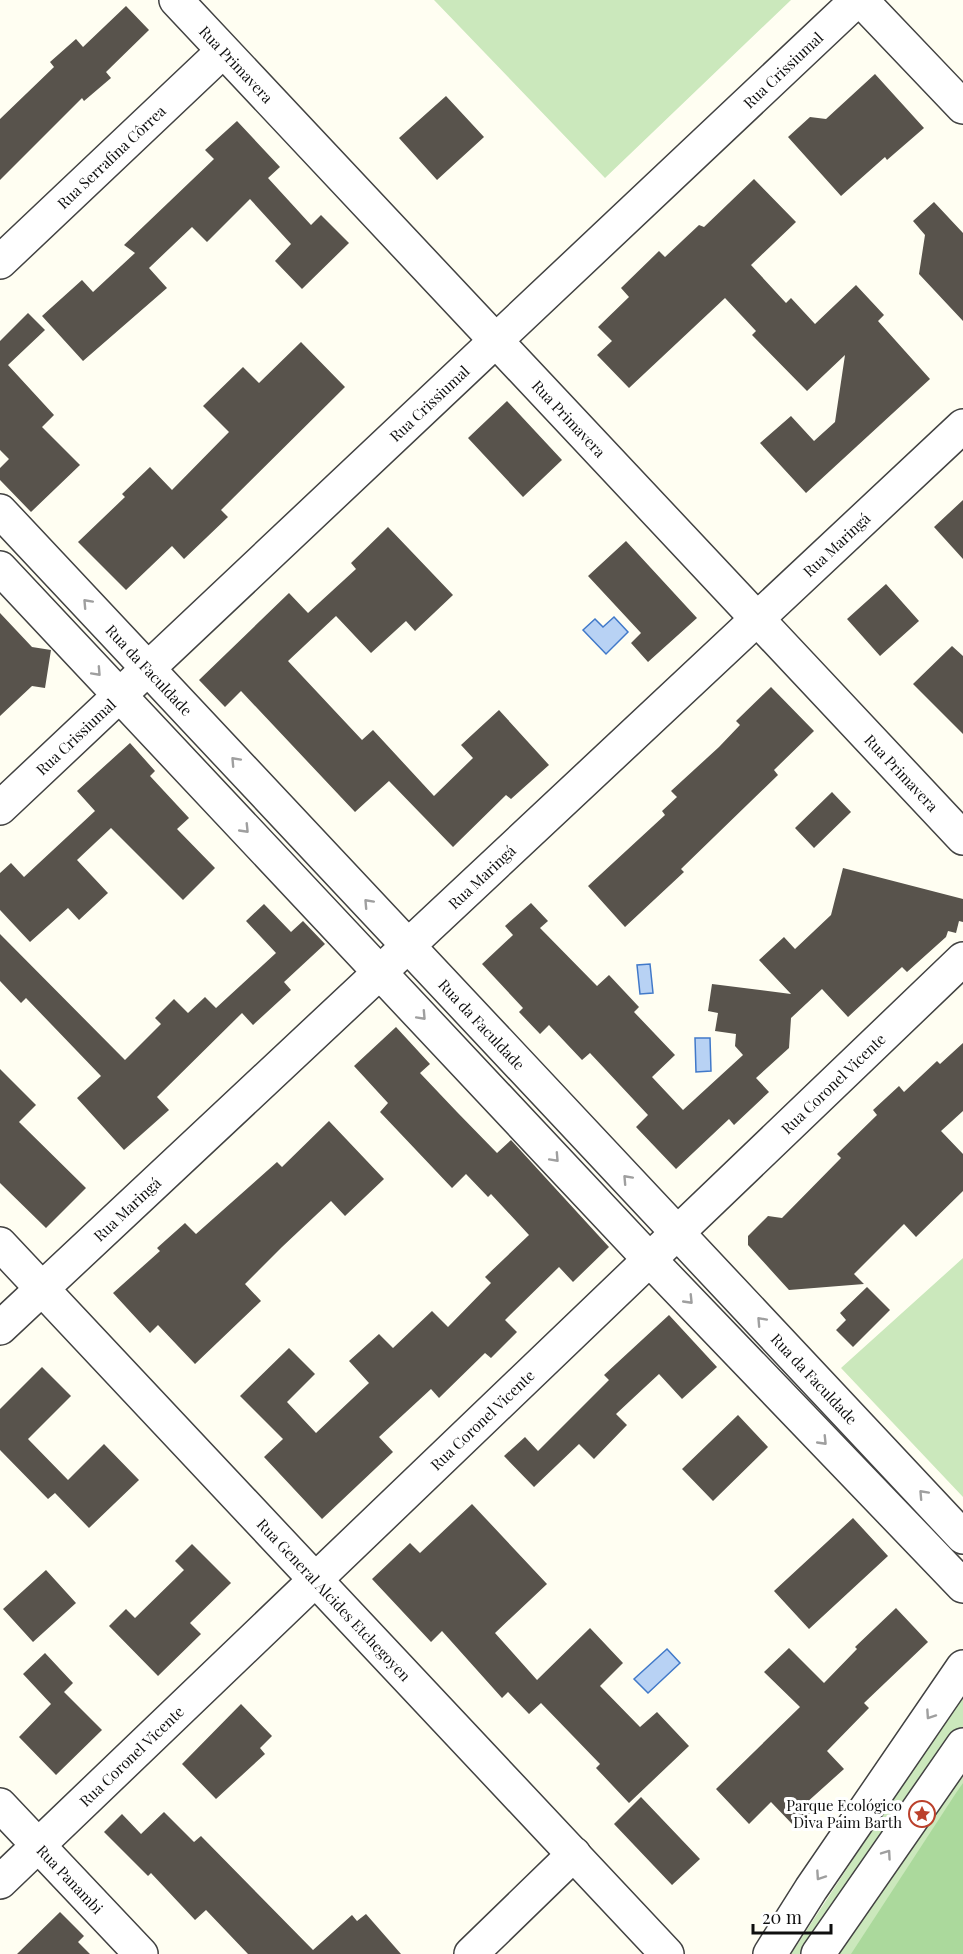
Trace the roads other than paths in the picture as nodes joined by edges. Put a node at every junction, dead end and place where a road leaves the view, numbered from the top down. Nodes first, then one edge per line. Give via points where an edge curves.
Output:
1 (176, 0) edge
2 (859, 0) edge
3 (223, 51) junction
4 (963, 107) edge
5 (0, 262) edge
6 (495, 342) junction
7 (963, 426) edge
8 (0, 511) edge
9 (0, 568) edge
10 (756, 617) junction
11 (148, 668) junction
12 (119, 697) junction
13 (0, 808) edge
14 (963, 838) edge
15 (408, 946) junction
16 (963, 959) edge
17 (382, 973) junction
18 (678, 1233) junction
19 (0, 1244) edge
20 (649, 1258) junction
21 (42, 1289) junction
22 (0, 1328) edge
23 (963, 1537) edge
24 (316, 1580) junction
25 (963, 1586) edge
26 (963, 1667) edge
27 (963, 1745) edge
28 (0, 1805) edge
29 (38, 1845) junction
30 (574, 1854) junction
31 (0, 1882) edge
32 (141, 1954) edge
33 (471, 1954) edge
34 (667, 1954) edge
35 (770, 1954) edge
36 (818, 1954) edge

1 - 3 street, Rua Primavera
2 - 4 street
2 - 6 street, Rua Crissiumal
3 - 5 street, Rua Serrafina Côrrea
3 - 6 street, Rua Primavera
6 - 10 street, Rua Primavera
6 - 11 street, Rua Crissiumal
7 - 10 street, Rua Maringá
11 -> 8 street, Rua da Faculdade
9 -> 12 street
10 - 14 street, Rua Primavera
10 - 15 street, Rua Maringá
11 - 12 street, Rua Crissiumal
15 -> 11 street, Rua da Faculdade
12 - 13 street, Rua Crissiumal
12 -> 17 street
15 - 17 street, Rua Maringá
18 -> 15 street, Rua da Faculdade
16 - 18 street, Rua Coronel Vicente
17 -> 20 street
17 - 21 street, Rua Maringá
18 - 20 street, Rua Coronel Vicente
23 -> 18 street, Rua da Faculdade
19 - 21 street, Rua General Alcides Etchegoyen
20 - 24 street, Rua Coronel Vicente
20 -> 25 street
21 - 22 street, Rua Maringá
21 - 24 street, Rua General Alcides Etchegoyen
24 - 29 street, Rua Coronel Vicente
24 - 30 street, Rua General Alcides Etchegoyen
26 -> 35 street
36 -> 27 street
28 - 29 street, Rua Panambi
29 - 31 street, Rua Coronel Vicente
29 - 32 street, Rua Panambi
30 - 33 street
30 - 34 street, Rua General Alcides Etchegoyen

